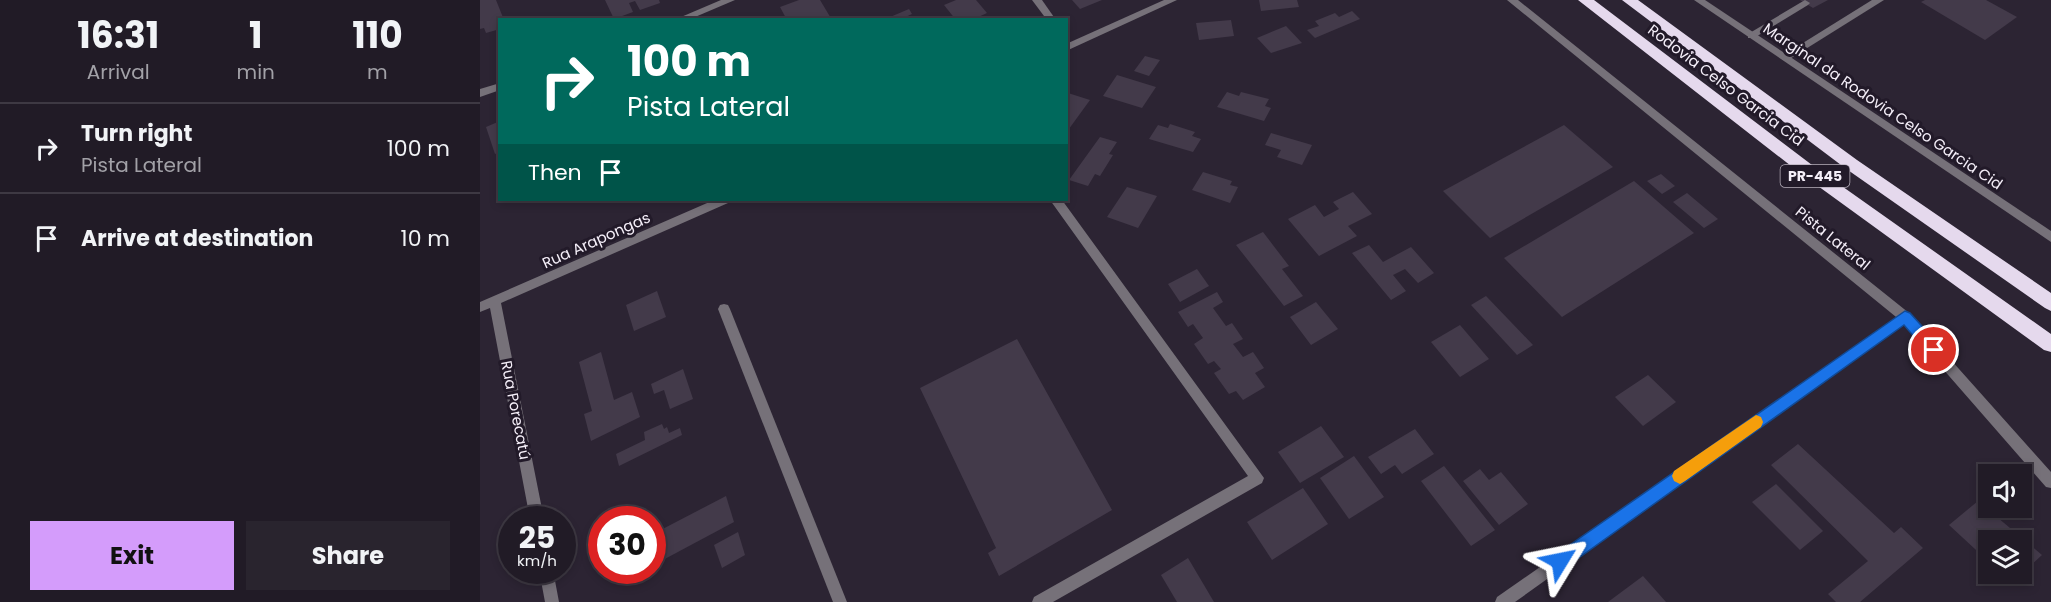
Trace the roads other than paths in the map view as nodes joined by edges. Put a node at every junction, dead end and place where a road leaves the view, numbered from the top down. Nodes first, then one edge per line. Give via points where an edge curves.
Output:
1 (730, 0) edge
2 (1037, 0) edge
3 (1172, 0) edge
4 (1512, 0) edge
5 (1586, 0) edge
6 (1629, 0) edge
7 (1699, 0) edge
8 (1879, 0) edge
9 (1805, 3) dead end
10 (683, 18) edge
11 (1050, 18) edge
12 (1751, 36) junction
13 (1068, 44) edge
14 (1785, 58) junction
15 (498, 87) edge
16 (480, 93) edge
17 (722, 201) edge
18 (1057, 201) edge
19 (2051, 237) edge
20 (495, 301) junction
21 (2051, 303) edge
22 (480, 307) edge
23 (724, 309) dead end
24 (1905, 317) junction
25 (2051, 344) edge
26 (2051, 482) edge
27 (534, 506) edge
28 (549, 584) edge
29 (552, 602) edge
30 (840, 602) edge
31 (1039, 602) edge
32 (1502, 602) edge

1 - 10 street
2 - 11 street
3 - 13 street
4 - 24 street, Pista Lateral / PR-445
5 - 25 highway, Rodovia Celso Garcia Cid / PR-445 via 1806,169
6 - 21 highway, Rodovia Celso Garcia Cid / PR-445 via 1851,164
7 - 12 street, Marginal da Rodovia Celso Garcia Cid
8 - 14 street
9 - 12 street
12 - 14 street, Marginal da Rodovia Celso Garcia Cid
14 - 19 street, Marginal da Rodovia Celso Garcia Cid
15 - 16 street
17 - 20 street, Rua Arapongas
18 - 31 street via 1257,478
20 - 22 street, Rua Arapongas
20 - 27 street, Rua Porecatú
23 - 30 street
24 - 26 street, Pista Lateral / PR-445
24 - 32 street
28 - 29 street

